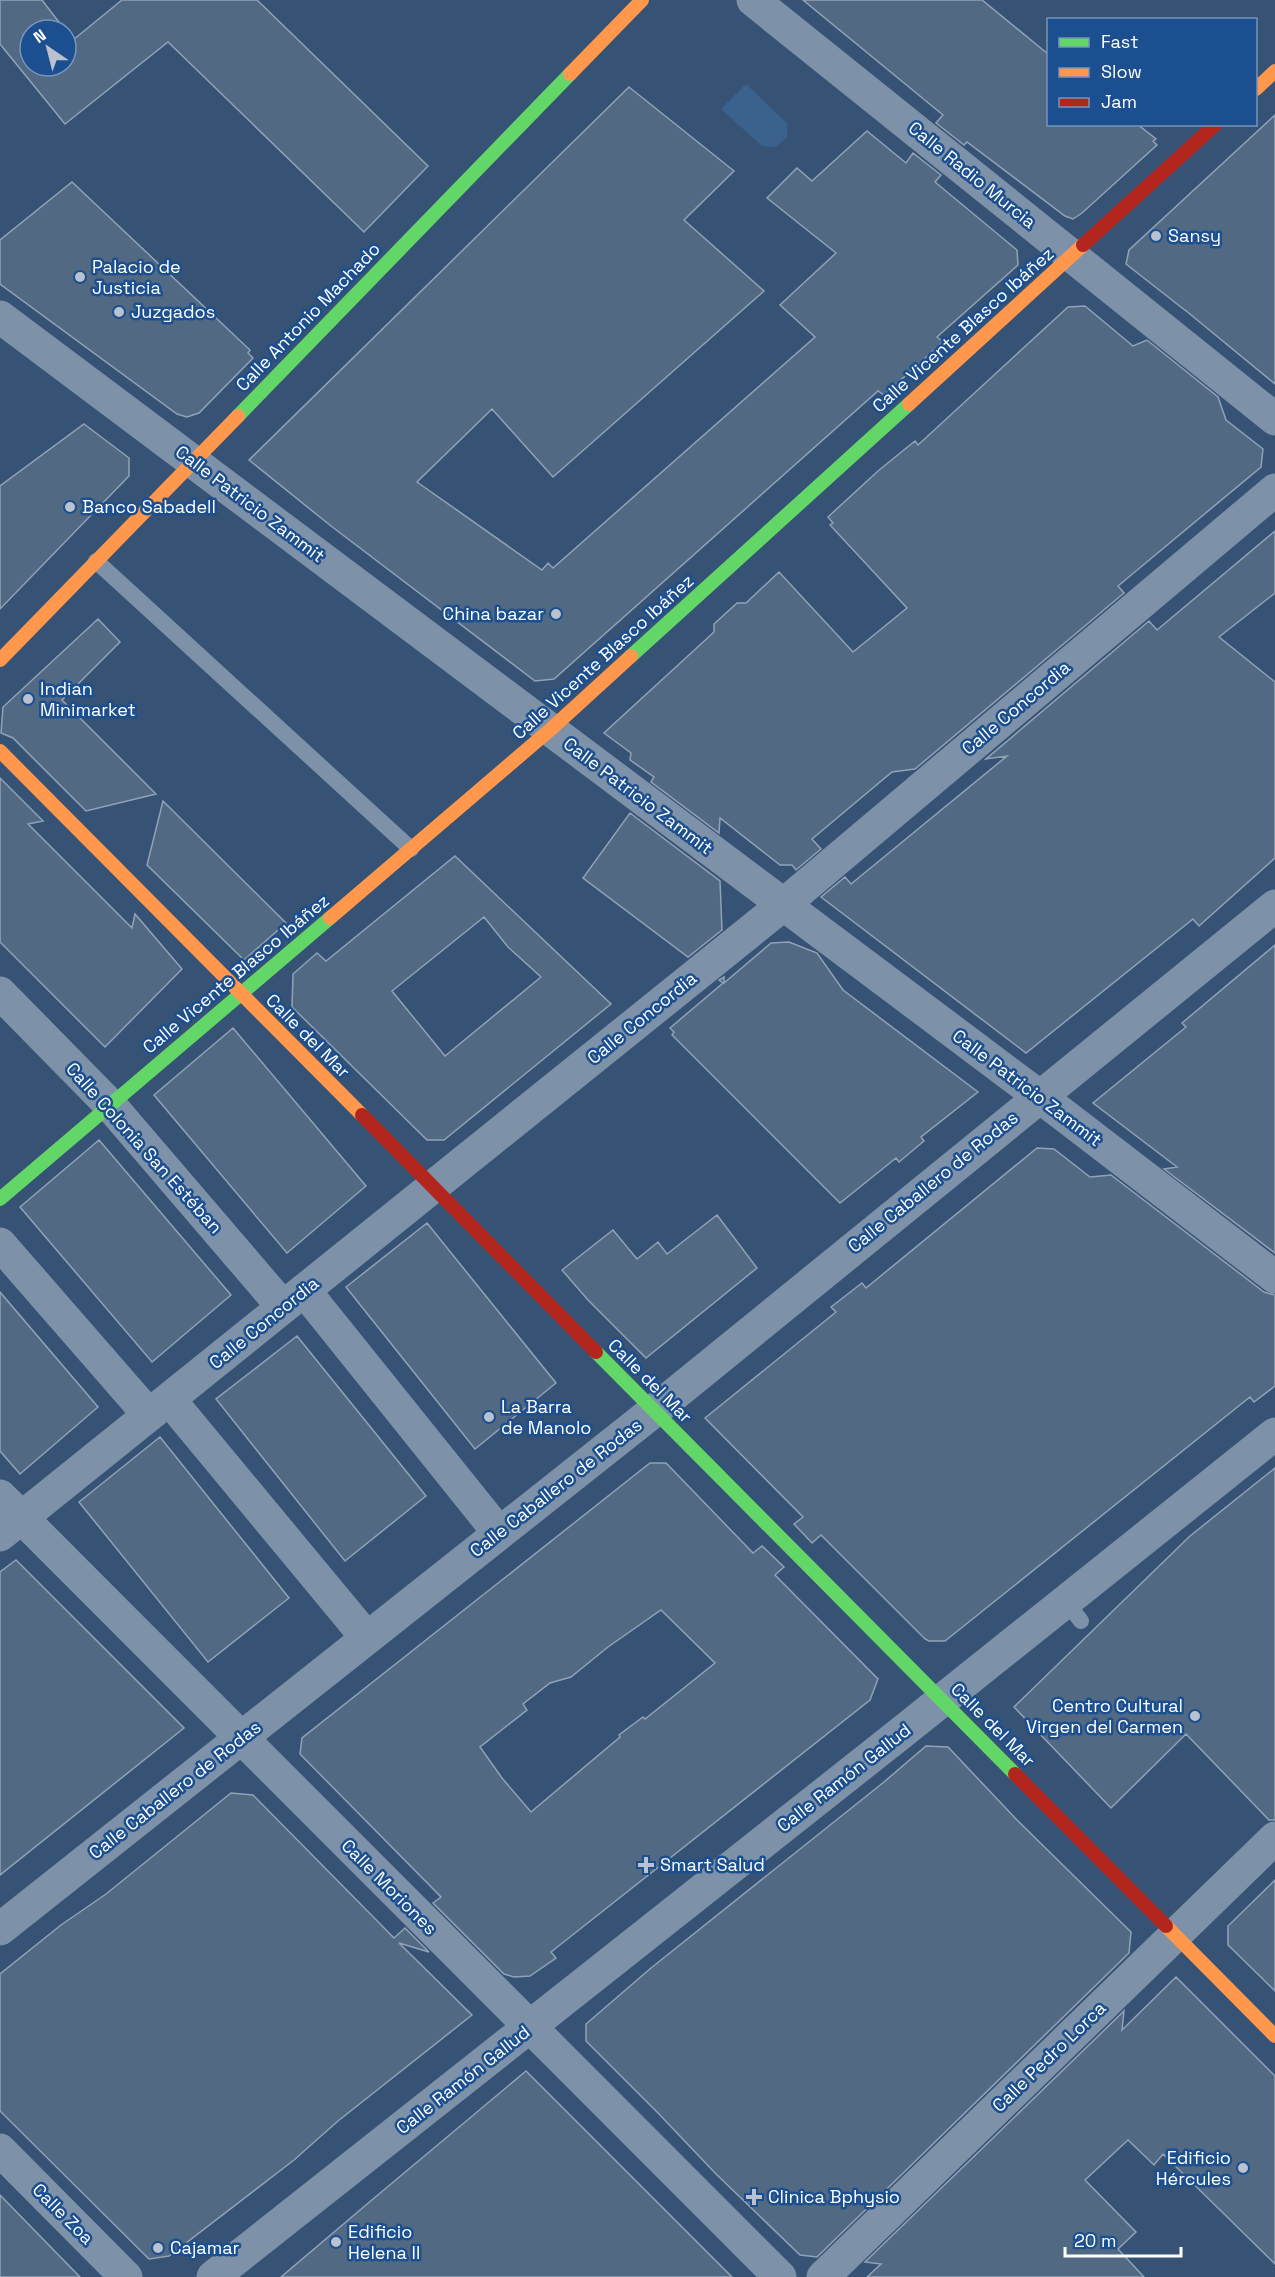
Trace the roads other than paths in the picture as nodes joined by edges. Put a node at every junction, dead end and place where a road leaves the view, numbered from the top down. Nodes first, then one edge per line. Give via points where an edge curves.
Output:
1 (642, 0) edge
2 (753, 0) edge
3 (1275, 71) edge
4 (1257, 88) edge
5 (1214, 126) edge
6 (1073, 255) junction
7 (0, 316) edge
8 (1275, 419) edge
9 (193, 460) junction
10 (1275, 490) edge
11 (96, 561) junction
12 (0, 660) edge
13 (551, 729) junction
14 (0, 751) edge
15 (411, 849) junction
16 (783, 905) junction
17 (1275, 906) edge
18 (0, 993) edge
19 (240, 993) junction
20 (1039, 1096) junction
21 (110, 1105) junction
22 (432, 1187) junction
23 (0, 1199) edge
24 (0, 1244) edge
25 (1275, 1277) edge
26 (294, 1298) junction
27 (159, 1407) junction
28 (655, 1410) junction
29 (1275, 1434) edge
30 (7, 1516) edge
31 (1168, 1519) junction
32 (500, 1533) junction
33 (367, 1638) junction
34 (942, 1700) junction
35 (242, 1737) junction
36 (1275, 1838) edge
37 (0, 1929) edge
38 (1175, 1935) junction
39 (529, 2027) junction
40 (1275, 2036) edge
41 (0, 2150) edge
42 (126, 2277) edge
43 (213, 2277) edge
44 (780, 2277) edge
45 (823, 2277) edge

1 - 9 street, Calle Antonio Machado
2 - 6 street, Calle Radio Murcia
3 - 4 street
5 - 6 street, Calle Vicente Blasco Ibáñez
6 - 8 street, Calle Radio Murcia
6 - 13 street, Calle Vicente Blasco Ibáñez
7 - 9 street, Calle Patricio Zammit
9 - 11 street, Calle Antonio Machado
9 - 13 street, Calle Patricio Zammit
10 - 16 street, Calle Concordia
11 - 12 street, Calle Antonio Machado
11 - 15 lane
13 - 15 street, Calle Vicente Blasco Ibáñez
13 - 16 street, Calle Patricio Zammit
14 - 19 street, Calle del Mar
15 - 19 street, Calle Vicente Blasco Ibáñez
16 - 20 street, Calle Patricio Zammit
16 - 22 street, Calle Concordia
17 - 20 street, Calle Caballero de Rodas
18 - 21 street, Calle Colonia San Estéban
19 - 21 street, Calle Vicente Blasco Ibáñez
19 - 22 street, Calle del Mar
20 - 25 street, Calle Patricio Zammit
20 - 28 street, Calle Caballero de Rodas
21 - 23 street, Calle Vicente Blasco Ibáñez
21 - 26 street, Calle Colonia San Estéban
22 - 26 street, Calle Concordia
22 - 28 street, Calle del Mar
24 - 27 street
26 - 27 street, Calle Concordia
26 - 32 street, Calle Colonia San Estéban
27 - 30 street, Calle Concordia
27 - 33 street
28 - 32 street, Calle Caballero de Rodas
28 - 34 street, Calle del Mar
29 - 31 street, Calle Ramón Gallud
30 - 35 street, Calle Moriones
31 - 34 street, Calle Ramón Gallud
31 - 34 lane via 1161,1540 1077,1616 979,1689
32 - 33 street, Calle Caballero de Rodas
33 - 35 street, Calle Caballero de Rodas
34 - 38 street, Calle del Mar
34 - 39 street, Calle Ramón Gallud
35 - 37 street, Calle Caballero de Rodas
35 - 39 street, Calle Moriones
36 - 38 street, Calle Pedro Lorca
38 - 40 street, Calle del Mar
38 - 45 street, Calle Pedro Lorca
39 - 43 street, Calle Ramón Gallud
39 - 44 street, Calle Moriones
41 - 42 street, Calle Zoa

